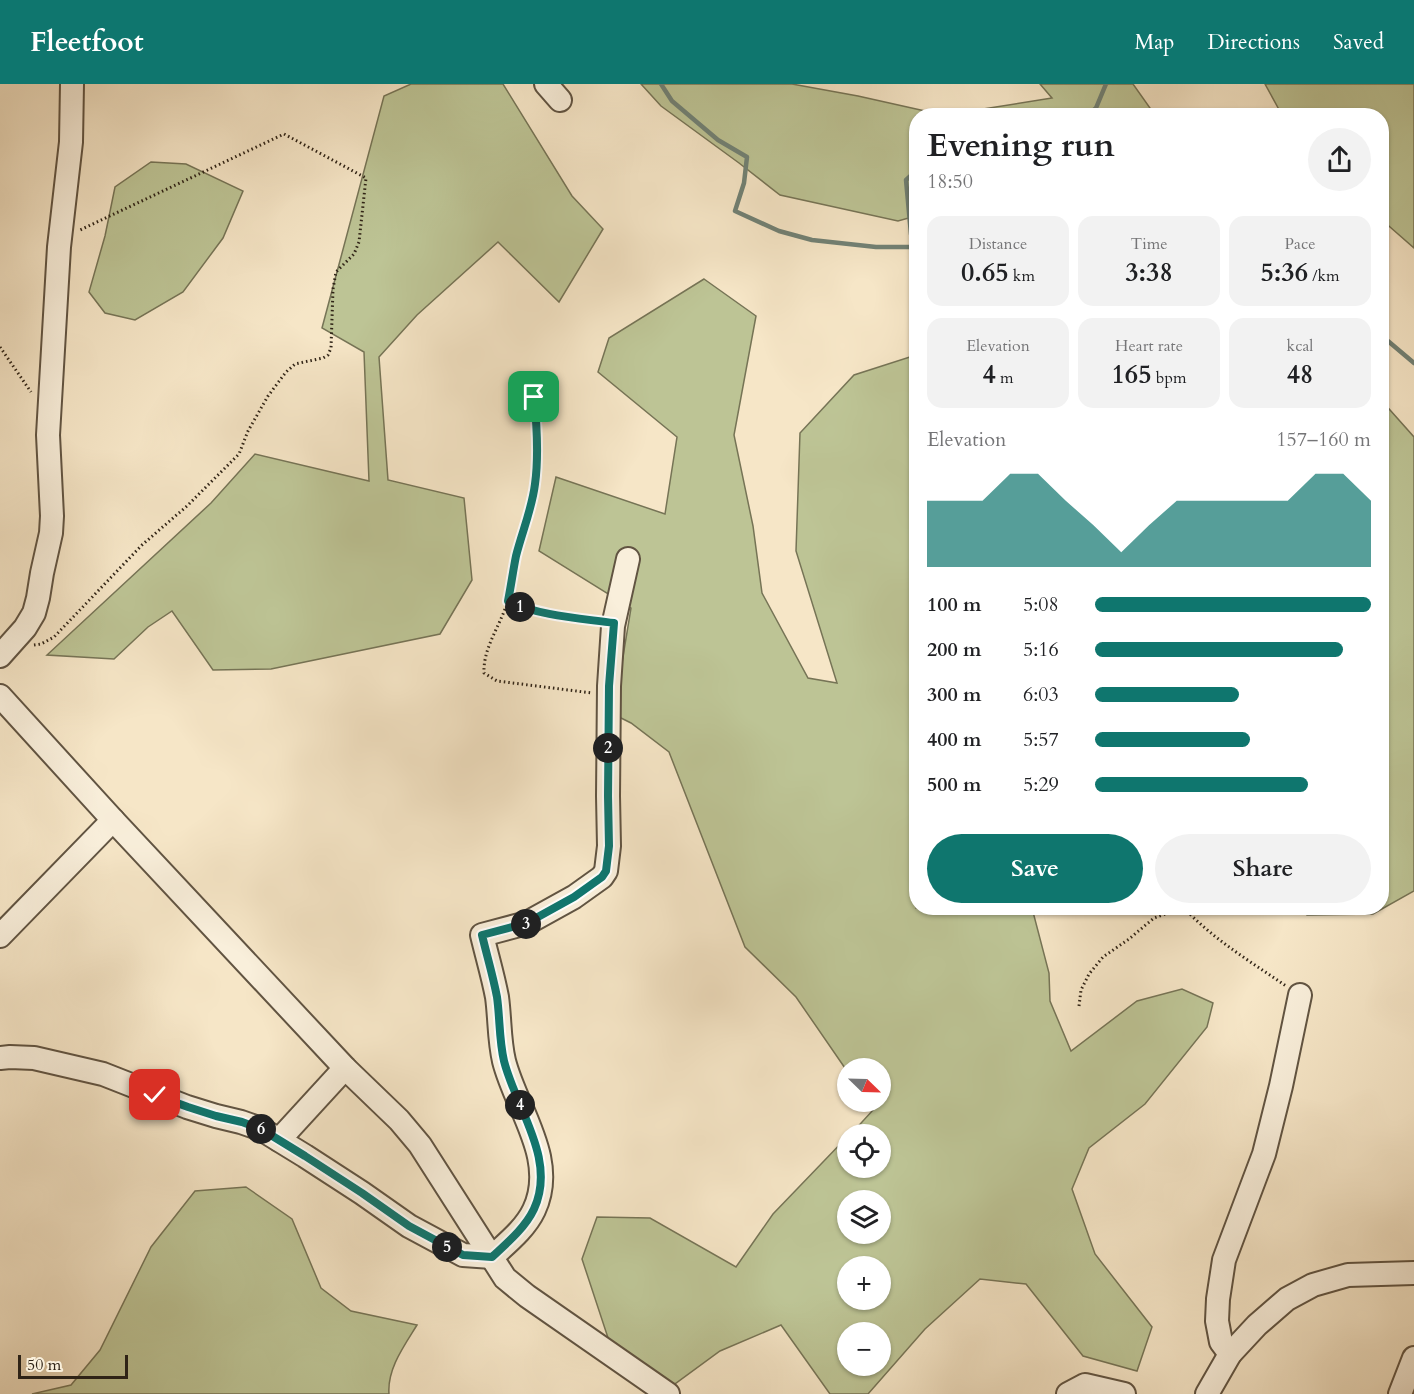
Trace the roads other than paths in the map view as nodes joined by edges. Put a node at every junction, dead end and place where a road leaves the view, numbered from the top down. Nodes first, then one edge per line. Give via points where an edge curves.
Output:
1 (72, 84) edge
2 (628, 559) dead end
3 (5, 650) edge
4 (0, 696) edge
5 (113, 820) junction
6 (0, 936) edge
7 (1300, 995) road end
8 (0, 1058) edge
9 (345, 1068) junction
10 (279, 1140) junction
11 (492, 1257) junction
12 (1414, 1273) edge
13 (1230, 1354) junction
14 (1414, 1358) edge
15 (668, 1394) edge
16 (1068, 1394) edge
17 (1124, 1394) edge
18 (1207, 1394) edge
19 (1400, 1394) edge

1 - 3 street via 48,435 51,533 33,613
2 - 11 street via 614,623 606,871 574,897 527,923 482,935 492,974 504,1061 535,1141 541,1168 534,1210
4 - 5 street
5 - 6 street
5 - 9 street
7 - 13 street via 1264,1154 1224,1260 1217,1321 1221,1342
8 - 10 street via 34,1058 103,1074 188,1107 261,1129
9 - 10 street
9 - 11 street via 420,1145
10 - 11 street via 409,1226 463,1255
11 - 15 street via 505,1278 527,1296
12 - 13 street via 1348,1275 1313,1285 1287,1299
13 - 18 street
14 - 19 street
16 - 17 street via 1085,1385

